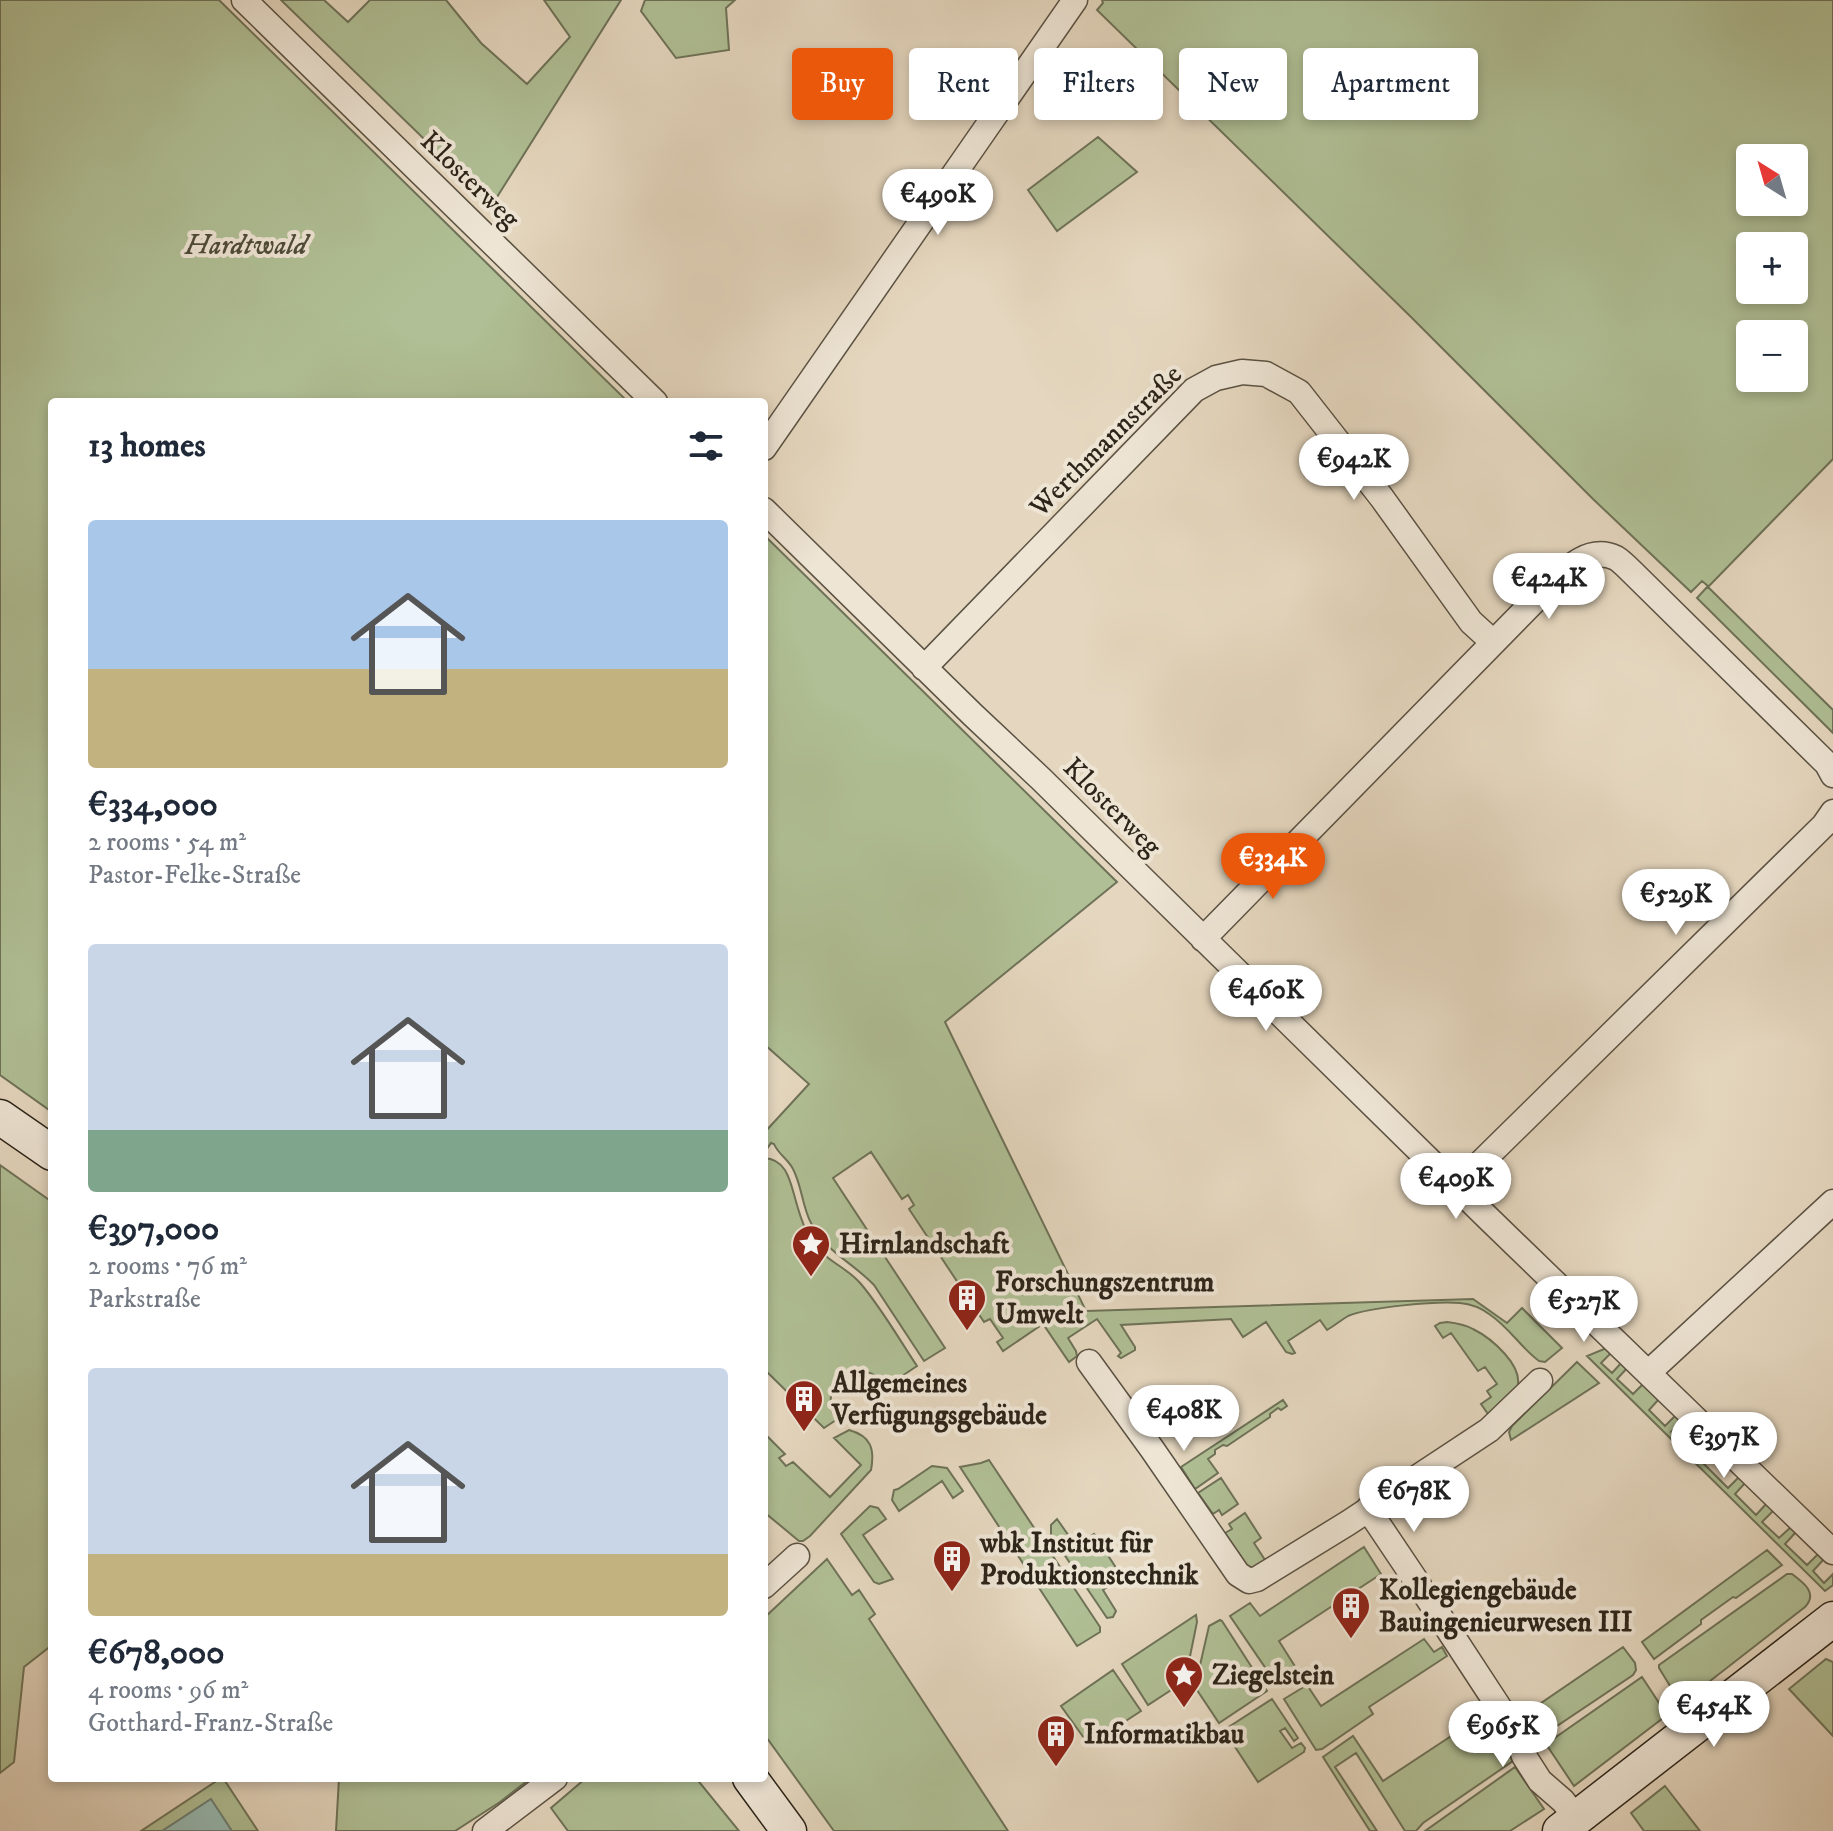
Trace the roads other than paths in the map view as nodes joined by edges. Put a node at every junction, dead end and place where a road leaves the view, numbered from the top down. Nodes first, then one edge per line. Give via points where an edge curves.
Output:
1 (244, 0) edge
2 (1075, 0) edge
3 (651, 398) edge
4 (768, 442) edge
5 (768, 514) edge
6 (1493, 642) junction
7 (924, 668) junction
8 (1833, 775) edge
9 (1833, 812) edge
10 (1203, 939) junction
11 (0, 1117) edge
12 (48, 1150) edge
13 (1456, 1187) junction
14 (1833, 1202) edge
15 (1089, 1362) dead end
16 (1648, 1373) junction
17 (1540, 1381) dead end
18 (1368, 1509) junction
19 (1833, 1552) edge
20 (797, 1556) dead end
21 (768, 1582) edge
22 (1833, 1619) edge
23 (550, 1782) edge
24 (753, 1782) edge
25 (1567, 1822) edge
26 (485, 1831) edge
27 (789, 1831) edge

1 - 3 street, Klosterweg
2 - 4 street
5 - 7 street, Klosterweg
6 - 7 street, Werthmannstraße via 1471,622 1299,392 1266,374 1242,372 1194,390
6 - 8 street via 1578,560 1596,555 1616,558
6 - 10 street
7 - 10 street, Klosterweg
9 - 13 street
10 - 13 street, Klosterweg
11 - 12 street
13 - 16 street, Klosterweg
14 - 16 street
15 - 18 street via 1243,1579 1257,1579
16 - 19 street, Klosterweg
17 - 18 street via 1489,1430
18 - 25 street via 1516,1733 1535,1747 1551,1771
20 - 21 street
22 - 25 street
23 - 26 street
24 - 27 street

